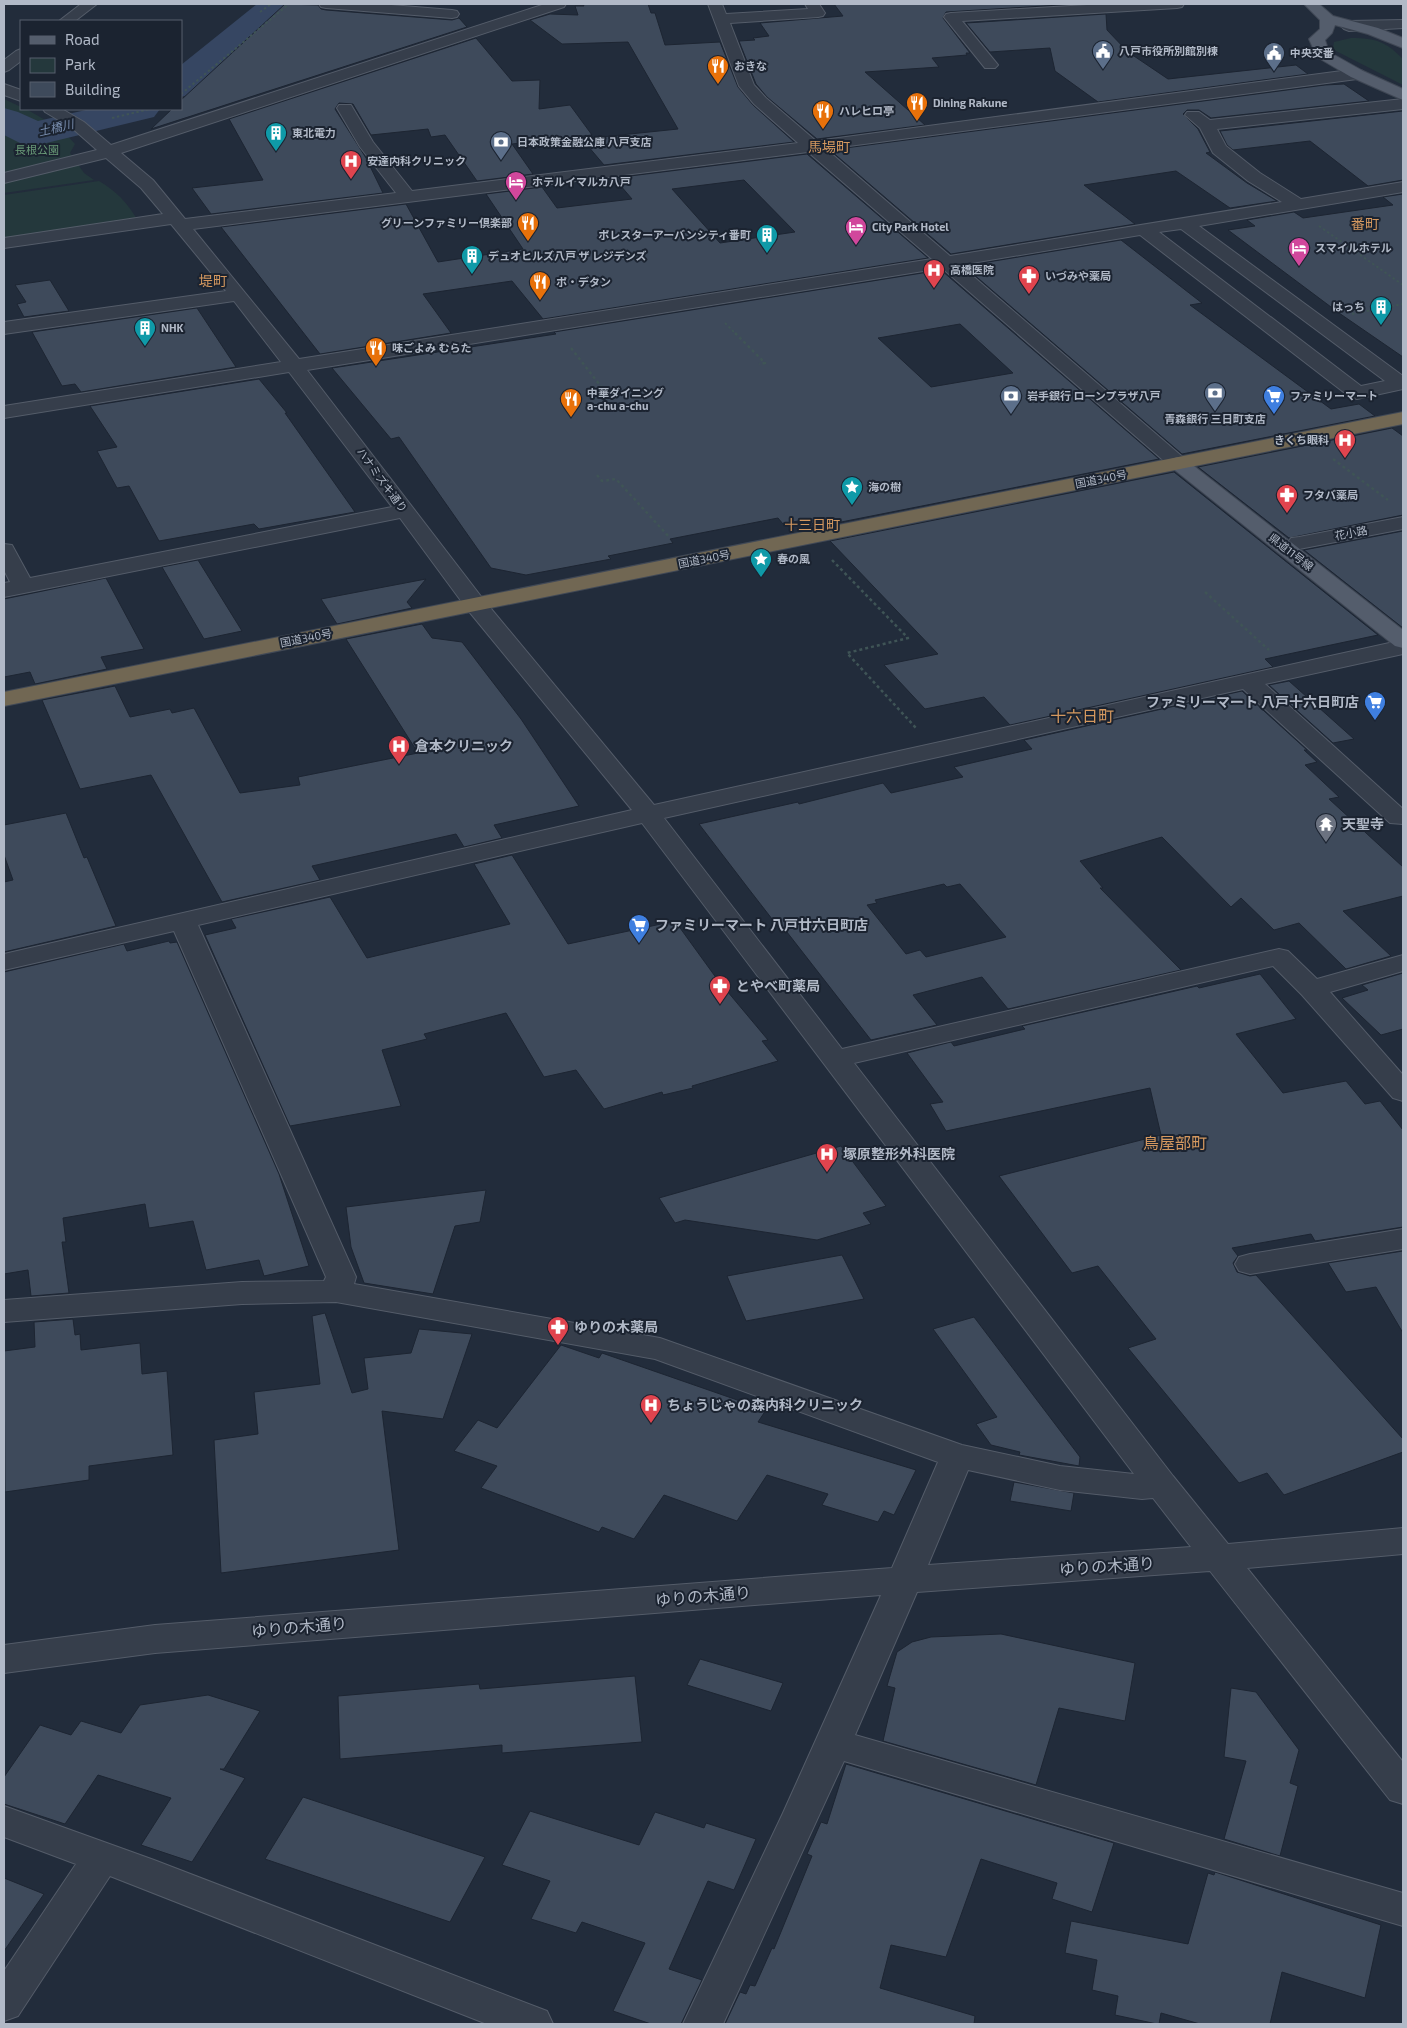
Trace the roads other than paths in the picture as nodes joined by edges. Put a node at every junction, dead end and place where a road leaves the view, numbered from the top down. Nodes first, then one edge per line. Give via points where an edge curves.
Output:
1 (90, 4) edge
2 (326, 4) edge
3 (559, 4) edge
4 (715, 4) edge
5 (812, 4) edge
6 (1177, 4) edge
7 (1311, 4) edge
8 (458, 9) edge
9 (720, 19) junction
10 (1328, 19) junction
11 (67, 20) edge
12 (1403, 24) edge
13 (1349, 26) junction
14 (466, 34) junction
15 (1403, 43) edge
16 (20, 55) edge
17 (990, 65) dead end
18 (4, 67) edge
19 (1357, 74) junction
20 (4, 89) edge
21 (1403, 95) edge
22 (20, 96) edge
23 (1172, 98) junction
24 (1403, 104) edge
25 (345, 108) dead end
26 (53, 110) edge
27 (1207, 126) junction
28 (813, 146) junction
29 (110, 151) junction
30 (4, 178) edge
31 (1403, 187) edge
32 (407, 196) junction
33 (1294, 204) junction
34 (177, 221) junction
35 (1184, 223) junction
36 (1136, 230) junction
37 (4, 243) edge
38 (946, 262) junction
39 (238, 295) junction
40 (4, 328) edge
41 (293, 365) junction
42 (4, 412) edge
43 (1403, 418) edge
44 (1178, 463) junction
45 (404, 511) junction
46 (1403, 523) edge
47 (1299, 544) dead end
48 (4, 550) edge
49 (13, 588) edge
50 (475, 604) junction
51 (1403, 641) edge
52 (1403, 647) edge
53 (1248, 682) junction
54 (4, 699) edge
55 (648, 814) junction
56 (1399, 818) dead end
57 (182, 921) junction
58 (4, 962) edge
59 (1403, 963) edge
60 (1312, 990) junction
61 (835, 1059) junction
62 (1403, 1092) edge
63 (1403, 1239) edge
64 (1250, 1264) dead end
65 (336, 1291) junction
66 (4, 1311) edge
67 (957, 1456) junction
68 (1161, 1485) junction
69 (1403, 1542) edge
70 (1218, 1558) junction
71 (905, 1580) junction
72 (4, 1659) edge
73 (832, 1743) junction
74 (1403, 1789) edge
75 (4, 1821) edge
76 (102, 1857) junction
77 (1403, 1910) edge
78 (4, 2004) edge
79 (533, 2024) edge
80 (703, 2024) edge

1 - 11 street
2 - 8 street
3 - 14 street
4 - 9 street
5 - 9 street via 818,13
6 - 17 street via 951,17
7 - 10 main road
8 - 14 street via 442,24
9 - 28 street via 747,86 760,102
10 - 13 main road
10 - 19 main road via 1327,30 1317,39 1322,54
12 - 13 street
13 - 15 main road
14 - 29 street
16 - 18 street
19 - 21 main road
19 - 23 street
20 - 22 street
23 - 27 street
23 - 28 street
24 - 27 street
25 - 32 street via 366,144
26 - 29 street, ハナミズキ通り via 72,120
27 - 33 street via 1218,149
28 - 32 street
28 - 38 street
29 - 30 street
29 - 34 street, ハナミズキ通り via 148,184
31 - 33 street
32 - 34 street
33 - 35 street
34 - 37 street
34 - 39 street, ハナミズキ通り
35 - 36 street
35 - 36 street via 1401,384 1357,393 1174,254
36 - 38 street
38 - 41 street
38 - 44 street
39 - 40 street
39 - 41 street, ハナミズキ通り
41 - 42 street
41 - 45 street, ハナミズキ通り
43 - 44 highway, 国道340号
44 - 50 highway, 国道340号
44 - 51 main road, 県道11号線
45 - 49 street
45 - 50 street, ハナミズキ通り
46 - 47 street, 花小路
48 - 49 street
50 - 54 highway, 国道340号
50 - 55 street, ハナミズキ通り
52 - 53 street
53 - 55 street
53 - 56 street
55 - 57 street
55 - 61 street, ハナミズキ通り
57 - 58 street
57 - 65 street via 341,1277
59 - 60 street
60 - 61 street via 1279,957
60 - 62 street
61 - 68 street, ハナミズキ通り
63 - 64 street
65 - 66 street via 242,1293
65 - 67 street via 660,1349
67 - 68 street via 1060,1478 1142,1487
67 - 71 street
68 - 70 street, ハナミズキ通り
69 - 70 street, ゆりの木通り
70 - 71 street, ゆりの木通り
70 - 74 street, ハナミズキ通り
71 - 72 street, ゆりの木通り via 165,1638
71 - 73 street
73 - 77 street
73 - 80 street via 762,1903
75 - 76 street
76 - 78 street
76 - 79 street

